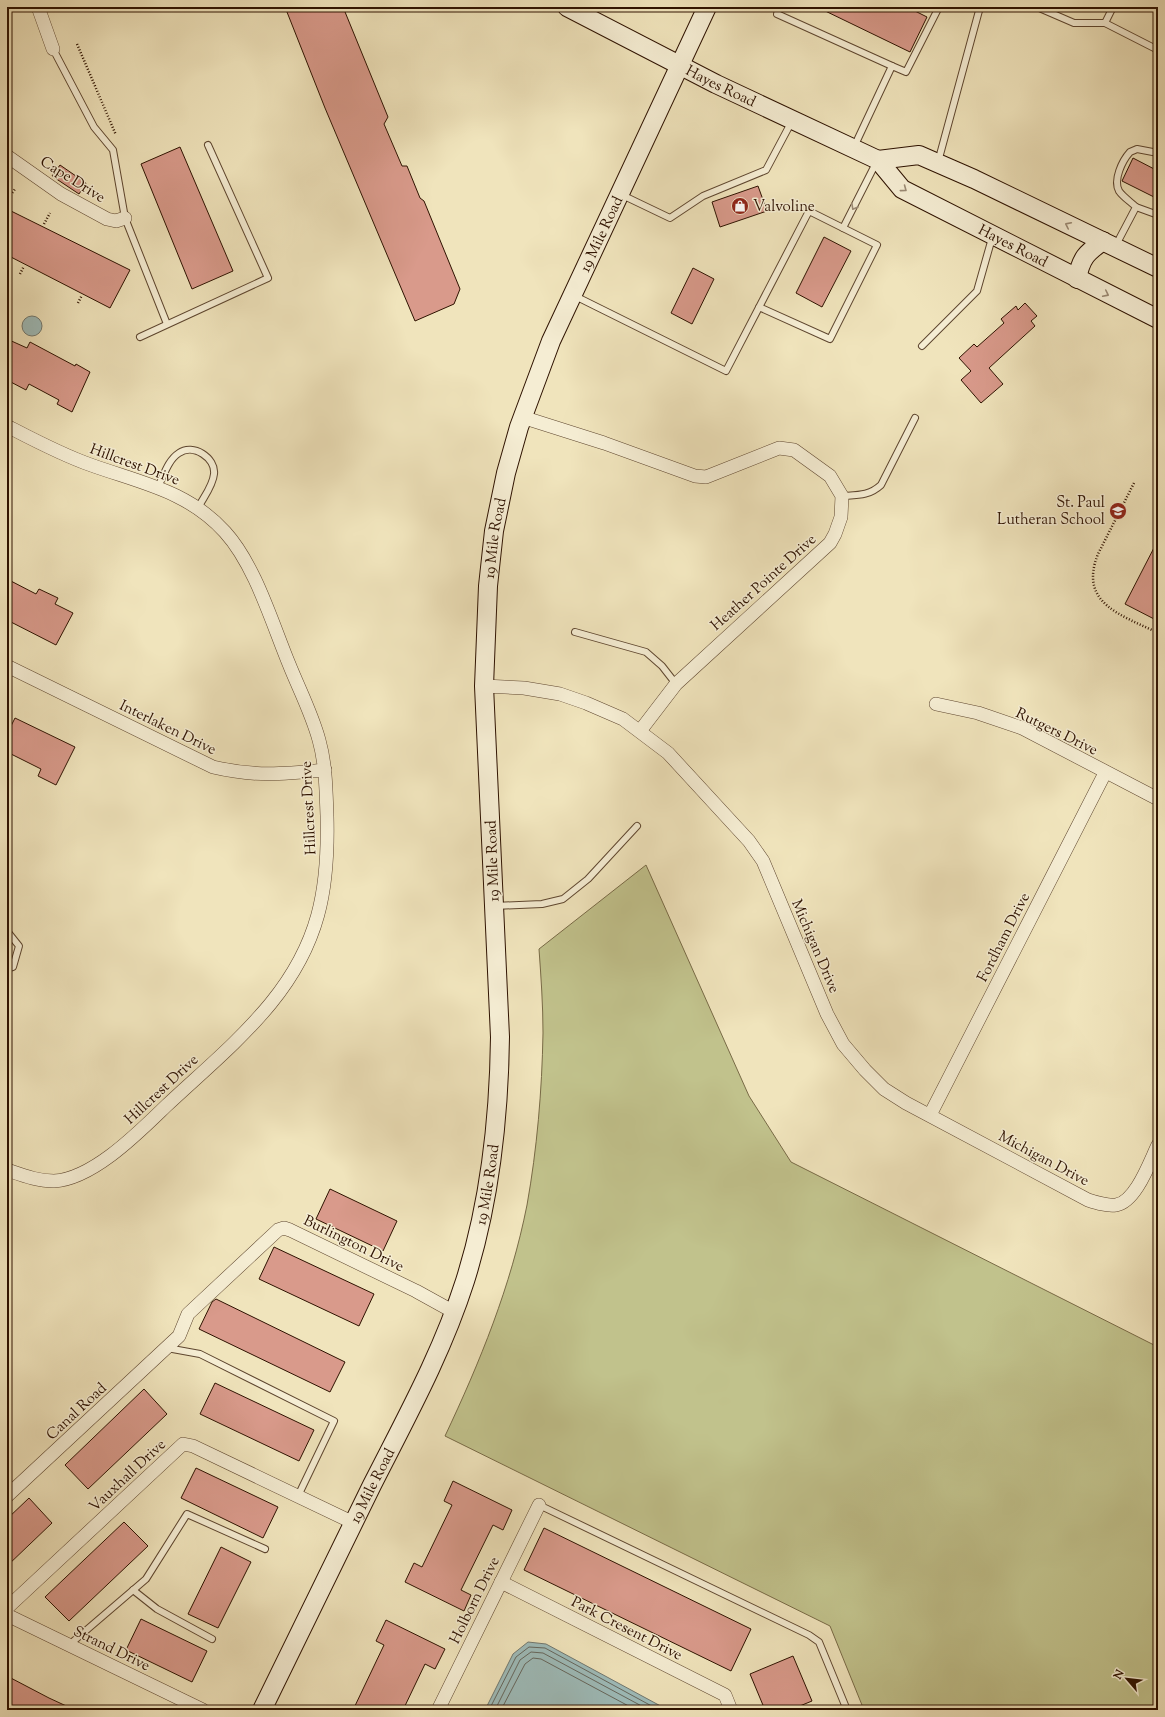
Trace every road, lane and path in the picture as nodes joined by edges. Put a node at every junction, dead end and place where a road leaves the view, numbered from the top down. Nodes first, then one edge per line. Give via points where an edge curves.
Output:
1 (38, 7) edge
2 (567, 7) edge
3 (707, 7) edge
4 (779, 7) edge
5 (934, 7) edge
6 (980, 7) edge
7 (1037, 7) edge
8 (1113, 7) edge
9 (1105, 23) junction
10 (77, 44) dead end
11 (53, 49) joint
12 (1158, 50) edge
13 (680, 65) junction
14 (892, 66) junction
15 (792, 120) junction
16 (117, 137) dead end
17 (208, 145) dead end
18 (853, 149) junction
19 (1158, 153) edge
20 (7, 156) edge
21 (878, 160) junction
22 (937, 163) junction
23 (15, 189) dead end
24 (619, 193) junction
25 (7, 200) edge
26 (1136, 207) junction
27 (50, 213) dead end
28 (1158, 215) edge
29 (125, 218) junction
30 (44, 224) dead end
31 (843, 228) junction
32 (992, 236) junction
33 (1109, 244) junction
34 (24, 266) dead end
35 (1158, 268) edge
36 (20, 274) dead end
37 (1076, 279) junction
38 (82, 295) dead end
39 (572, 295) junction
40 (78, 303) dead end
41 (759, 307) junction
42 (1158, 319) edge
43 (167, 324) junction
44 (140, 336) dead end
45 (922, 346) dead end
46 (522, 417) junction
47 (915, 418) dead end
48 (7, 426) edge
49 (1134, 483) dead end
50 (158, 487) junction
51 (842, 496) junction
52 (198, 508) junction
53 (575, 632) dead end
54 (1158, 633) edge
55 (7, 666) edge
56 (676, 684) junction
57 (484, 686) junction
58 (936, 704) dead end
59 (640, 731) junction
60 (325, 770) junction
61 (1105, 773) junction
62 (1158, 799) edge
63 (637, 826) dead end
64 (494, 906) junction
65 (7, 931) edge
66 (7, 969) edge
67 (930, 1115) junction
68 (1158, 1145) edge
69 (7, 1170) edge
70 (454, 1312) junction
71 (167, 1348) junction
72 (7, 1496) edge
73 (298, 1496) junction
74 (539, 1505) joint
75 (354, 1523) junction
76 (265, 1549) dead end
77 (501, 1582) junction
78 (133, 1590) junction
79 (7, 1608) edge
80 (7, 1615) edge
81 (212, 1639) dead end
82 (68, 1645) junction
83 (203, 1710) edge
84 (262, 1710) edge
85 (438, 1710) edge
86 (731, 1710) edge
87 (847, 1710) edge

1 - 11 street
2 - 13 street, Hayes Road
3 - 13 street, 19 Mile Road
4 - 14 lane via 777,14
5 - 14 lane via 938,9 906,72
6 - 22 lane
7 - 9 lane via 1074,23
8 - 9 lane
9 - 12 lane
10 - 16 path
11 - 29 lane via 94,127 112,150
13 - 15 street, Hayes Road
13 - 24 street, 19 Mile Road
14 - 18 lane
15 - 18 street, Hayes Road
15 - 24 lane via 766,170 703,196 670,218
17 - 43 lane via 268,278
18 - 21 street, Hayes Road
19 - 26 lane via 1137,149 1130,152 1120,169 1117,182 1120,192
20 - 29 street, Cape Drive via 61,194 107,218 116,221
21 - 22 street, Hayes Road via 919,156
21 -> 31 lane
21 -> 32 street, Hayes Road via 902,189
33 -> 22 street, Hayes Road
23 - 25 path
24 - 39 street, 19 Mile Road
26 - 28 lane
26 - 33 lane
27 - 30 path
29 - 43 lane
31 - 41 lane via 809,210
31 - 41 lane via 877,245 830,339
32 - 37 street, Hayes Road
32 - 45 lane via 977,291
33 - 35 street, Hayes Road
33 - 37 street via 1090,250 1083,257
34 - 36 path
37 -> 42 street, Hayes Road
38 - 40 path
39 - 41 lane via 726,371
39 - 46 street, 19 Mile Road
43 - 44 lane
46 - 51 street via 604,443 694,476 706,477 779,448 794,450 830,476
46 - 57 street, 19 Mile Road via 506,473 494,532 488,586
47 - 51 lane via 881,485 874,492 864,495
48 - 50 street, Hillcrest Drive via 89,465
49 - 54 path via 1093,564 1092,578 1095,591 1102,602 1114,611
50 - 52 street, Hillcrest Drive
50 - 52 lane via 167,467 179,452 198,452 211,462 214,473 210,487
51 - 56 street, Heather Pointe Drive via 841,517 830,543
52 - 60 street, Hillcrest Drive via 226,533 248,566 310,714 319,739
53 - 56 lane via 646,652 662,666
55 - 60 street, Interlaken Drive via 213,767 258,775
56 - 59 street, Heather Pointe Drive
57 - 59 street, Michigan Drive via 524,688 572,698 617,716
57 - 64 street, 19 Mile Road
58 - 61 street, Rutgers Drive via 978,713 1022,728
59 - 67 street, Michigan Drive via 668,753 753,846 763,861 827,1014 843,1044 884,1089
60 - 69 street, Hillcrest Drive via 327,867 318,921 302,956 272,1002 255,1022 126,1144 106,1158 58,1181 30,1178
61 - 62 street, Rutgers Drive
61 - 67 street, Fordham Drive
63 - 64 lane via 588,879 563,899 542,904
64 - 70 street, 19 Mile Road via 500,1037 494,1136 487,1190 476,1242
65 - 66 lane via 19,946 13,967
67 - 68 street, Michigan Drive via 1088,1200 1102,1204 1117,1205 1133,1195
70 - 71 street, Burlington Drive via 284,1228 273,1232 188,1314 179,1336
70 - 75 street, 19 Mile Road via 432,1367
71 - 72 street, Canal Road
71 - 73 lane via 200,1354 334,1421
73 - 75 street, Vauxhall Drive
73 - 79 street, Vauxhall Drive via 193,1446 183,1444
74 - 77 street, Holborn Drive
74 - 87 lane via 809,1635 819,1642
75 - 84 street, 19 Mile Road
76 - 78 lane via 187,1514 146,1579
77 - 85 street, Holborn Drive
77 - 86 street, Park Cresent Drive via 725,1695
78 - 81 lane via 157,1609
78 - 82 lane
80 - 82 street, Strand Drive
82 - 83 street, Strand Drive

